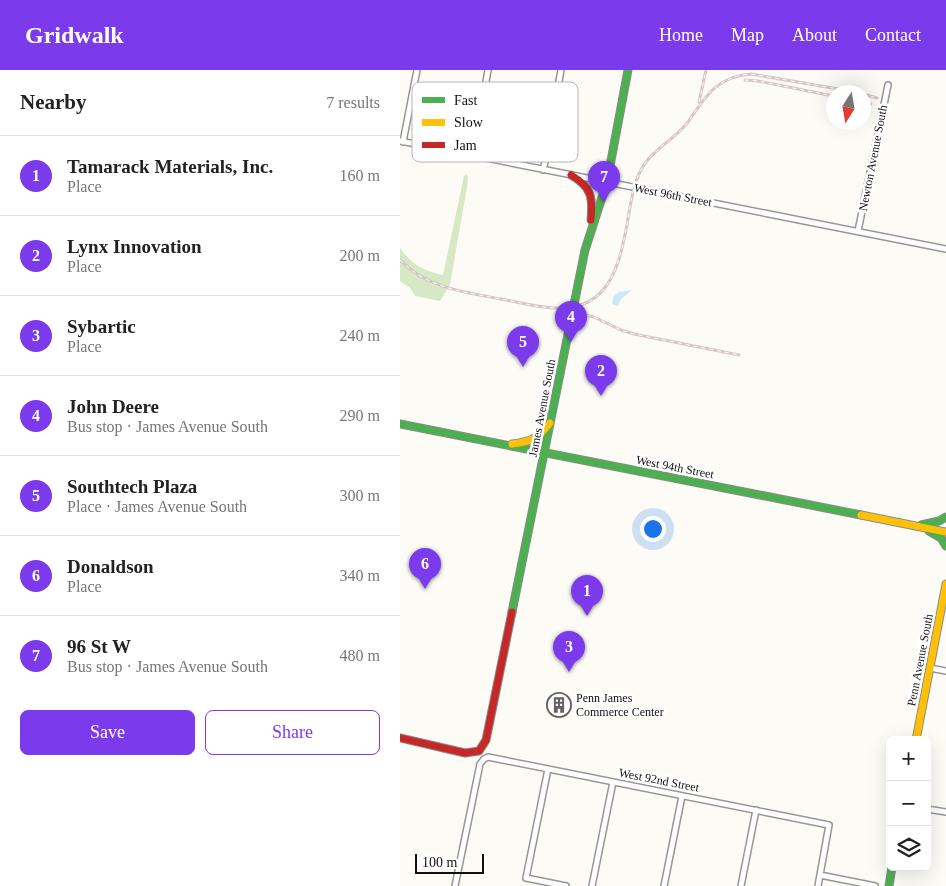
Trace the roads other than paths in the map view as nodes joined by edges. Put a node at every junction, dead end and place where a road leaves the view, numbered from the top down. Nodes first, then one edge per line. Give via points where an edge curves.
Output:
1 (628, 70) edge
2 (888, 85) dead end
3 (412, 94) edge
4 (402, 142) edge
5 (503, 162) edge
6 (545, 162) edge
7 (543, 170) junction
8 (571, 175) junction
9 (606, 182) junction
10 (590, 228) junction
11 (858, 231) junction
12 (946, 249) edge
13 (551, 420) junction
14 (400, 424) edge
15 (505, 444) junction
16 (545, 453) junction
17 (946, 517) edge
18 (917, 526) junction
19 (946, 532) edge
20 (946, 546) edge
21 (946, 584) edge
22 (930, 668) junction
23 (946, 672) edge
24 (917, 736) edge
25 (400, 738) edge
26 (548, 769) junction
27 (613, 782) junction
28 (682, 796) junction
29 (756, 810) junction
30 (931, 810) edge
31 (946, 812) edge
32 (891, 871) edge
33 (820, 875) junction
34 (549, 884) edge
35 (455, 886) edge
36 (566, 886) edge
37 (592, 886) edge
38 (664, 886) edge
39 (741, 886) edge
40 (818, 886) edge
41 (875, 886) edge
42 (889, 886) edge

1 - 9 street, James Avenue South
2 - 11 street, Newton Avenue South
3 - 4 street
5 - 7 street, West 96th Street
6 - 7 street
7 - 8 street, West 96th Street
8 - 9 street, West 96th Street
8 - 10 street via 581,180 589,192 592,203
9 - 10 street, James Avenue South
9 - 11 street, West 96th Street
10 - 13 street, James Avenue South
11 - 12 street, West 96th Street
13 - 15 street via 536,439
13 - 16 street, James Avenue South
14 - 15 street, West 94th Street
15 - 16 street, West 94th Street
16 - 18 street, West 94th Street
16 - 25 street, James Avenue South via 486,740 479,751 465,753
17 - 18 street
18 - 19 street, West 94th Street
18 - 20 street via 936,534
21 - 22 street, Penn Avenue South
22 - 23 street
22 - 24 street, Penn Avenue South
26 - 27 street, West 92nd Street
26 - 34 street via 526,878
26 - 35 street, West 92nd Street via 484,758 480,764
27 - 28 street, West 92nd Street
27 - 37 street
28 - 29 street, West 92nd Street
28 - 38 street
29 - 33 street, West 92nd Street via 829,825
29 - 39 street
30 - 31 street
32 - 42 street
33 - 40 street
33 - 41 street
34 - 36 street

